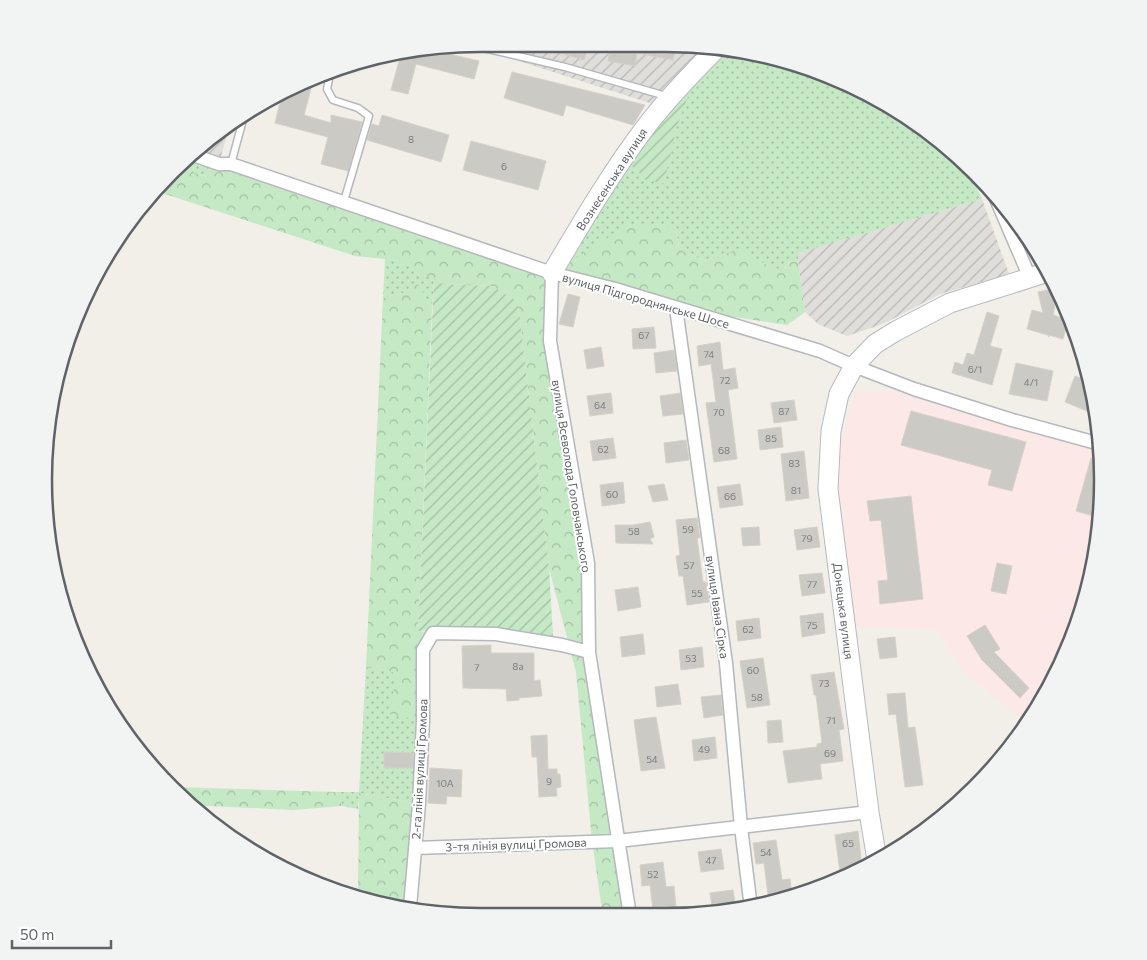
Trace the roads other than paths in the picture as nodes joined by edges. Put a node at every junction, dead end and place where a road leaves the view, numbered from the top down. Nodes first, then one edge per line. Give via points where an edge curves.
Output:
1 (501, 52) edge
2 (711, 55) edge
3 (329, 80) edge
4 (670, 97) junction
5 (241, 125) edge
6 (200, 157) edge
7 (231, 164) junction
8 (344, 201) junction
9 (1004, 218) edge
10 (552, 273) junction
11 (1041, 274) edge
12 (1030, 278) junction
13 (676, 308) junction
14 (854, 366) junction
15 (1093, 442) edge
16 (589, 652) junction
17 (870, 812) junction
18 (741, 827) junction
19 (618, 841) junction
20 (415, 848) junction
21 (876, 853) edge
22 (750, 899) edge
23 (410, 901) edge
24 (629, 908) edge

1 - 4 lane
2 - 4 street, Вознесенська вулиця
3 - 8 lane via 327,89 333,100 358,108 369,116
4 - 10 street, Вознесенська вулиця via 621,160
5 - 7 lane
6 - 7 street, вулиця Підгороднянське Шосе
7 - 8 street, вулиця Підгороднянське Шосе
8 - 10 street, вулиця Підгороднянське Шосе
9 - 12 street
10 - 13 street, вулиця Підгороднянське Шосе
10 - 16 street, вулиця Всеволода Головчанського via 550,341 588,562
11 - 12 street, Донецька вулиця
12 - 14 street, Донецька вулиця via 950,303 922,316 875,344
13 - 14 street, вулиця Підгороднянське Шосе via 820,351
13 - 18 street, вулиця Івана Сірка via 726,663
14 - 15 street, вулиця Підгороднянське Шосе via 914,389
14 - 17 street, Донецька вулиця via 840,394 831,431 828,489
16 - 19 street, вулиця Всеволода Головчанського
16 - 20 street, 2-га лінія вулиці Громова via 496,634 433,633 423,650 422,749
17 - 18 street, 3-тя лінія вулиці Громова
17 - 21 street, Донецька вулиця
18 - 19 street, 3-тя лінія вулиці Громова
18 - 22 street, вулиця Івана Сірка
19 - 20 street, 3-тя лінія вулиці Громова
19 - 24 street, вулиця Всеволода Головчанського
20 - 23 street, 2-га лінія вулиці Громова

